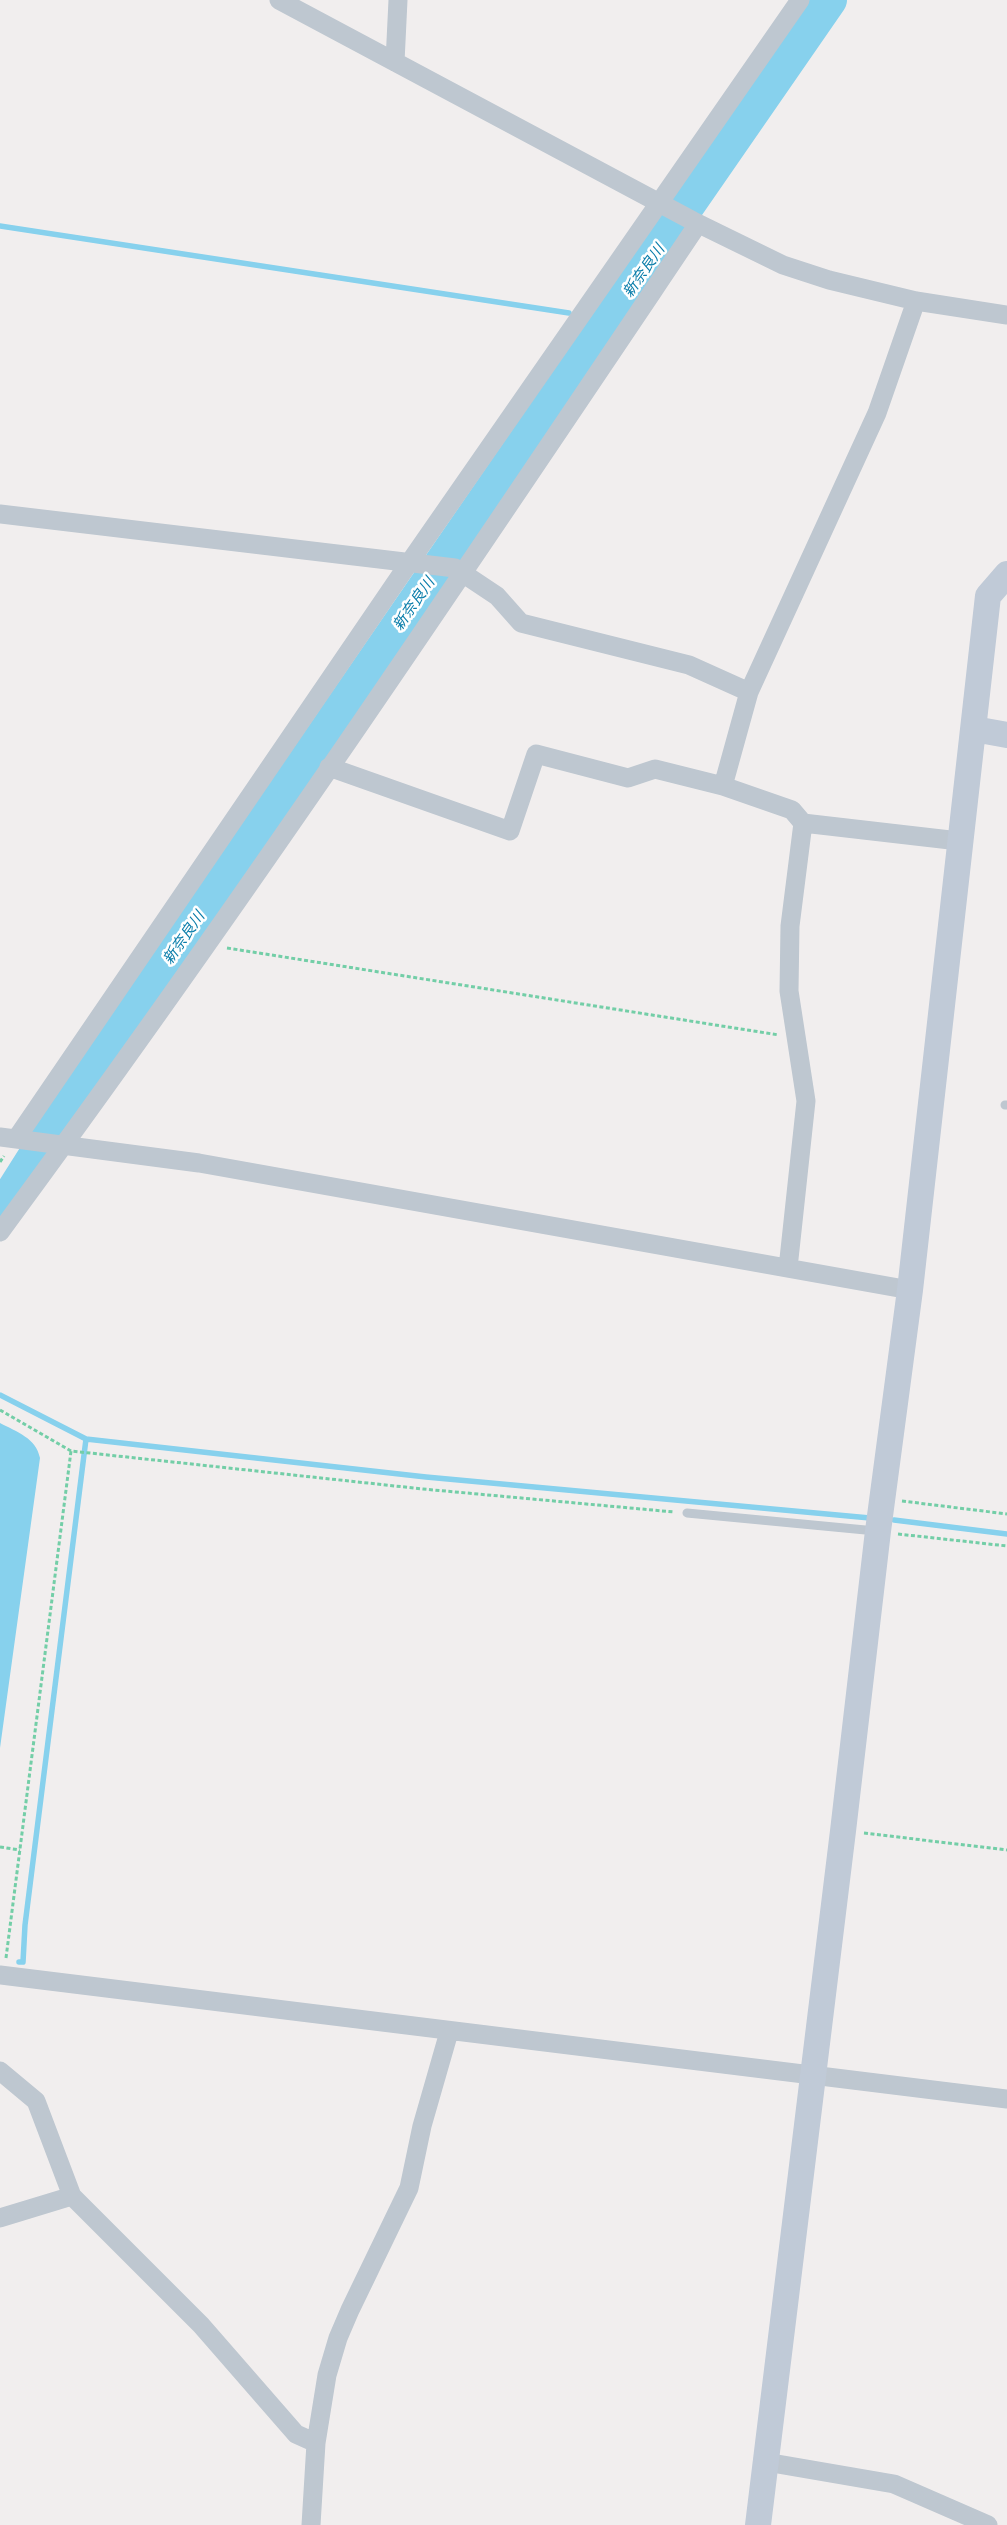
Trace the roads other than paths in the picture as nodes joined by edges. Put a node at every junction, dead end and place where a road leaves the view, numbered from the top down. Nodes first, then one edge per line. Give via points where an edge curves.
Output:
1 (279, 0) edge
2 (398, 0) edge
3 (800, 0) edge
4 (395, 62) junction
5 (664, 205) junction
6 (696, 223) junction
7 (916, 301) junction
8 (1007, 315) edge
9 (0, 514) edge
10 (415, 563) junction
11 (459, 571) junction
12 (1007, 574) edge
13 (749, 692) junction
14 (974, 729) junction
15 (1007, 735) edge
16 (329, 767) junction
17 (723, 786) junction
18 (803, 823) junction
19 (959, 841) junction
20 (13, 1139) edge
21 (59, 1145) junction
22 (0, 1232) edge
23 (788, 1268) junction
24 (910, 1290) junction
25 (688, 1513) road end
26 (878, 1531) junction
27 (2, 1976) edge
28 (449, 2032) junction
29 (0, 2070) edge
30 (813, 2076) junction
31 (1007, 2099) edge
32 (72, 2196) junction
33 (0, 2218) edge
34 (316, 2443) junction
35 (766, 2462) junction
36 (311, 2525) edge
37 (758, 2525) edge
38 (988, 2525) edge

1 - 4 street
2 - 4 street
3 - 5 street
4 - 5 street
5 - 6 street
5 - 10 street
6 - 7 street via 782,264 829,280
6 - 11 street
7 - 8 street
7 - 13 street via 877,413
9 - 10 street
10 - 11 street
10 - 20 street
11 - 13 street via 497,596 521,623 689,665
11 - 16 street
12 - 14 street via 988,596
13 - 17 street
14 - 15 street
14 - 19 street
16 - 17 street via 510,831 536,754 628,778 655,769
16 - 21 street via 206,944
17 - 18 street via 792,810
18 - 19 street
18 - 23 street via 790,926 789,991 806,1101
19 - 24 street
20 - 21 street
21 - 22 street
21 - 23 street via 199,1163
23 - 24 street
24 - 26 street
25 - 26 lane
26 - 30 street
27 - 28 street
28 - 30 street
28 - 34 street via 422,2126 409,2188 373,2257 338,2338 327,2375
29 - 32 street via 36,2102
30 - 31 street
30 - 35 street
32 - 33 street
32 - 34 street via 201,2325 296,2434
34 - 36 street
35 - 37 street
35 - 38 street via 894,2484

